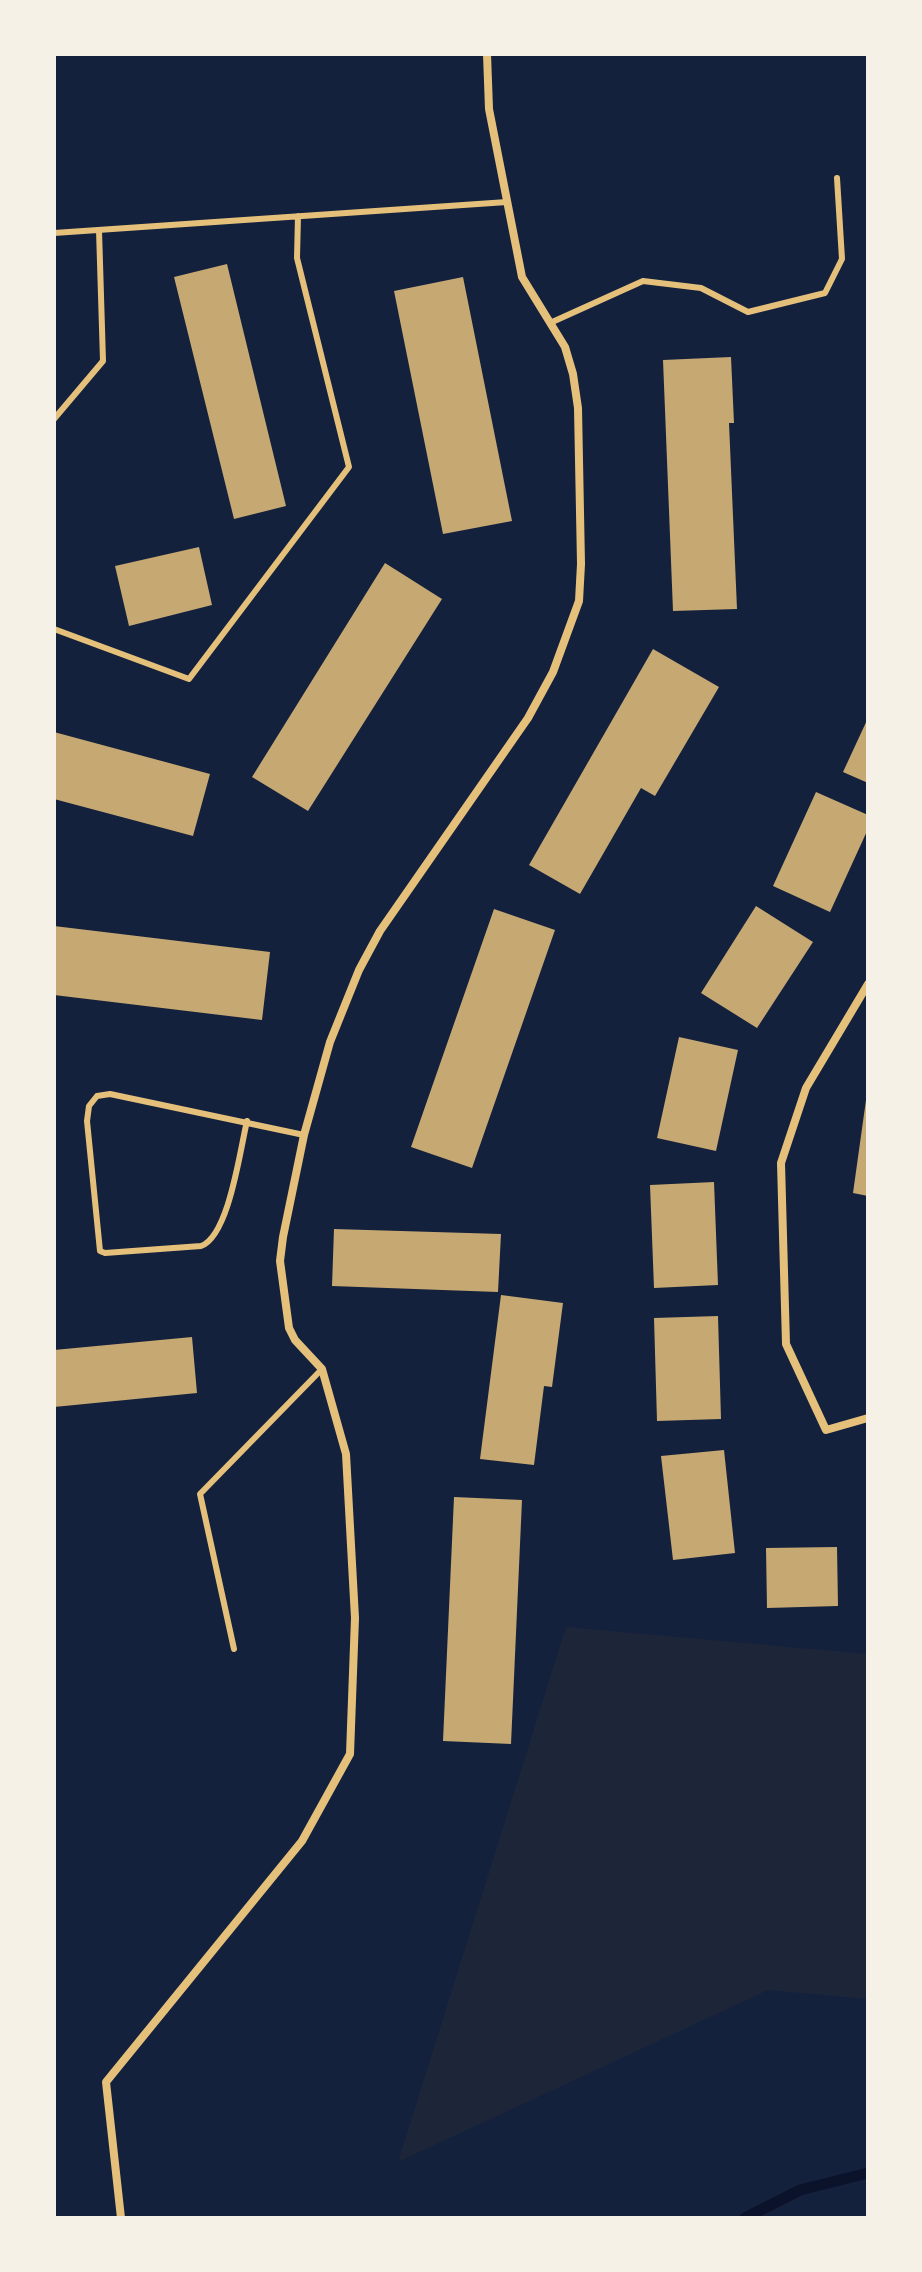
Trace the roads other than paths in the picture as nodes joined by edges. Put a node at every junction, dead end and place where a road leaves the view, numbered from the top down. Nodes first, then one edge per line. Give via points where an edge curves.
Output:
1 (487, 54) edge
2 (837, 178) dead end
3 (507, 202) junction
4 (298, 216) junction
5 (99, 230) junction
6 (54, 233) edge
7 (550, 323) junction
8 (54, 419) edge
9 (54, 629) edge
10 (868, 984) edge
11 (247, 1121) junction
12 (304, 1135) junction
13 (322, 1369) junction
14 (868, 1418) edge
15 (234, 1649) dead end
16 (120, 2214) edge

1 - 3 street via 489,109
2 - 7 lane via 842,259 825,293 748,312 701,288 643,281
3 - 4 lane
3 - 7 street via 522,277
4 - 5 lane
4 - 9 lane via 297,258 349,467 189,679
5 - 6 lane
5 - 8 lane via 103,361
7 - 12 street via 565,347 578,408 579,601 553,672 528,718 380,931 359,970 330,1042
10 - 14 street via 806,1088 781,1163 786,1344 826,1430
11 - 11 lane via 110,1094 97,1096 87,1121 100,1251 201,1246 213,1240 224,1217
11 - 12 lane
12 - 13 street via 280,1261 289,1328
13 - 15 lane via 200,1494
13 - 16 street via 346,1454 355,1618 350,1754 302,1841 106,2082

